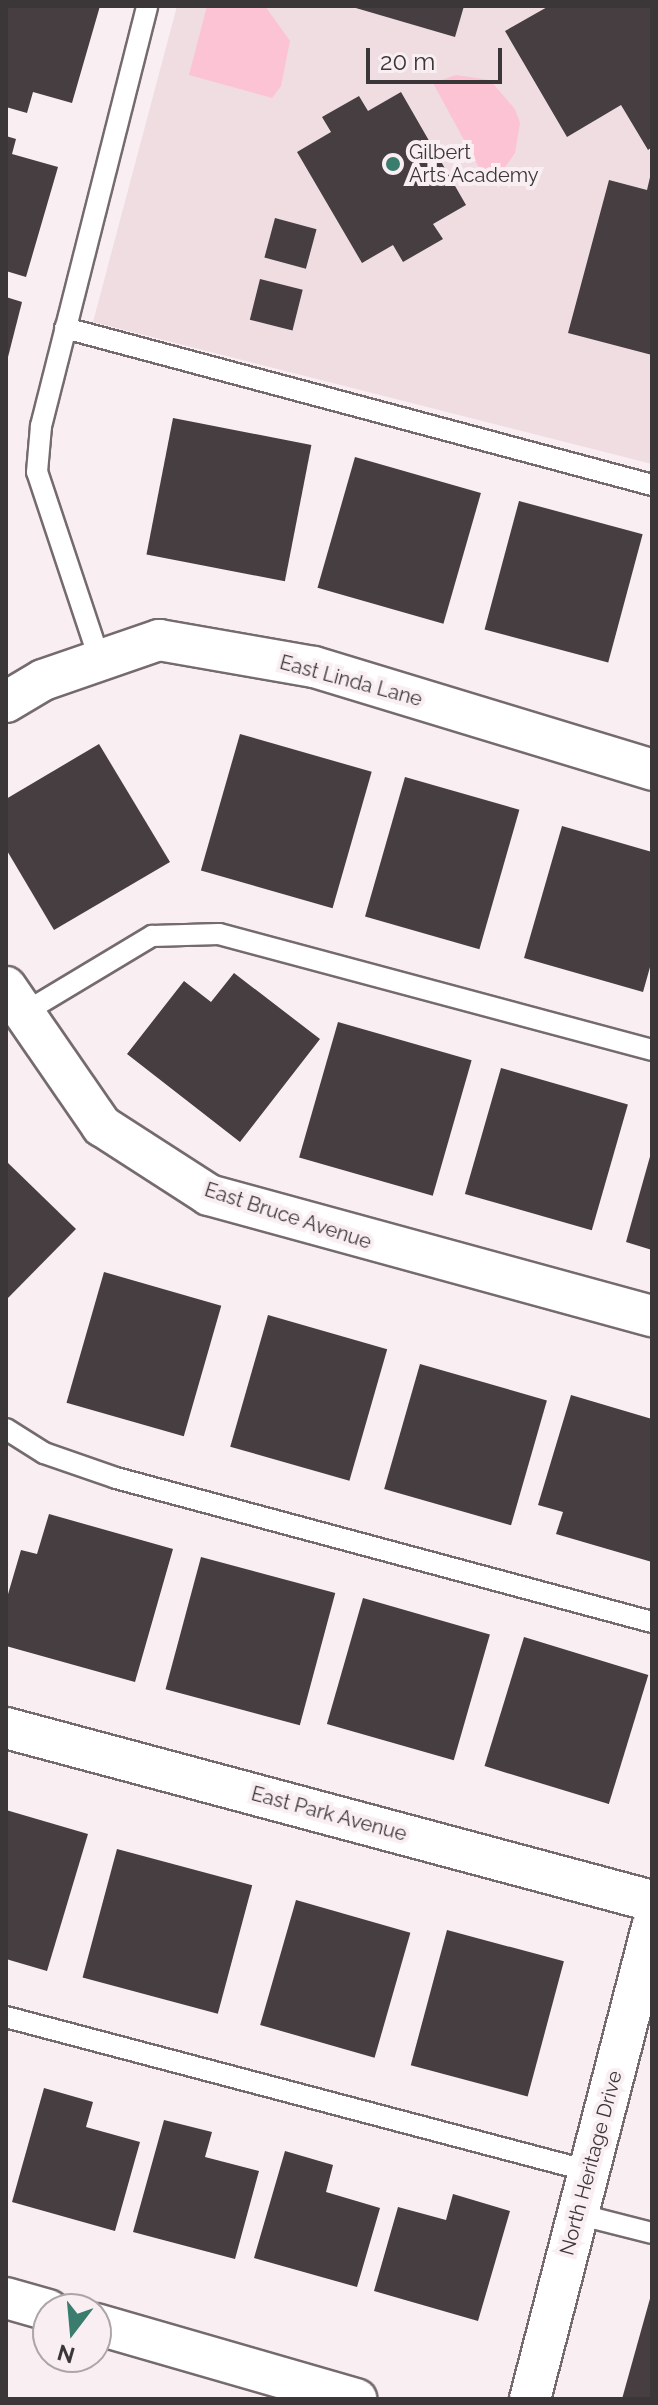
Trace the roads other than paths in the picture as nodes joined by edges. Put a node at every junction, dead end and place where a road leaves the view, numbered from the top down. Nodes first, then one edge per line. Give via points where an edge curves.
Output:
1 (147, 6) edge
2 (65, 328) junction
3 (652, 485) edge
4 (100, 661) junction
5 (6, 702) edge
6 (652, 770) edge
7 (14, 1001) edge
8 (652, 1050) edge
9 (652, 1316) edge
10 (6, 1429) edge
11 (652, 1622) edge
12 (6, 1728) edge
13 (652, 1901) edge
14 (652, 1927) edge
15 (6, 2017) edge
16 (589, 2171) junction
17 (577, 2214) junction
18 (652, 2233) edge
19 (6, 2298) edge
20 (32, 2305) edge
21 (112, 2329) edge
22 (356, 2399) edge
23 (530, 2399) edge

1 - 2 lane
2 - 3 lane
2 - 4 lane via 41,426 37,472
4 - 5 street, East Linda Lane via 43,680
4 - 6 street, East Linda Lane via 159,640 314,667
7 - 8 lane via 152,936 219,934
7 - 9 street, East Bruce Avenue via 102,1126 209,1195
10 - 11 lane via 44,1453 116,1478
12 - 13 street, East Park Avenue
14 - 16 street, North Heritage Drive
15 - 16 lane
16 - 17 street, North Heritage Drive
17 - 18 lane
17 - 23 street, North Heritage Drive
19 - 20 street
21 - 22 street

